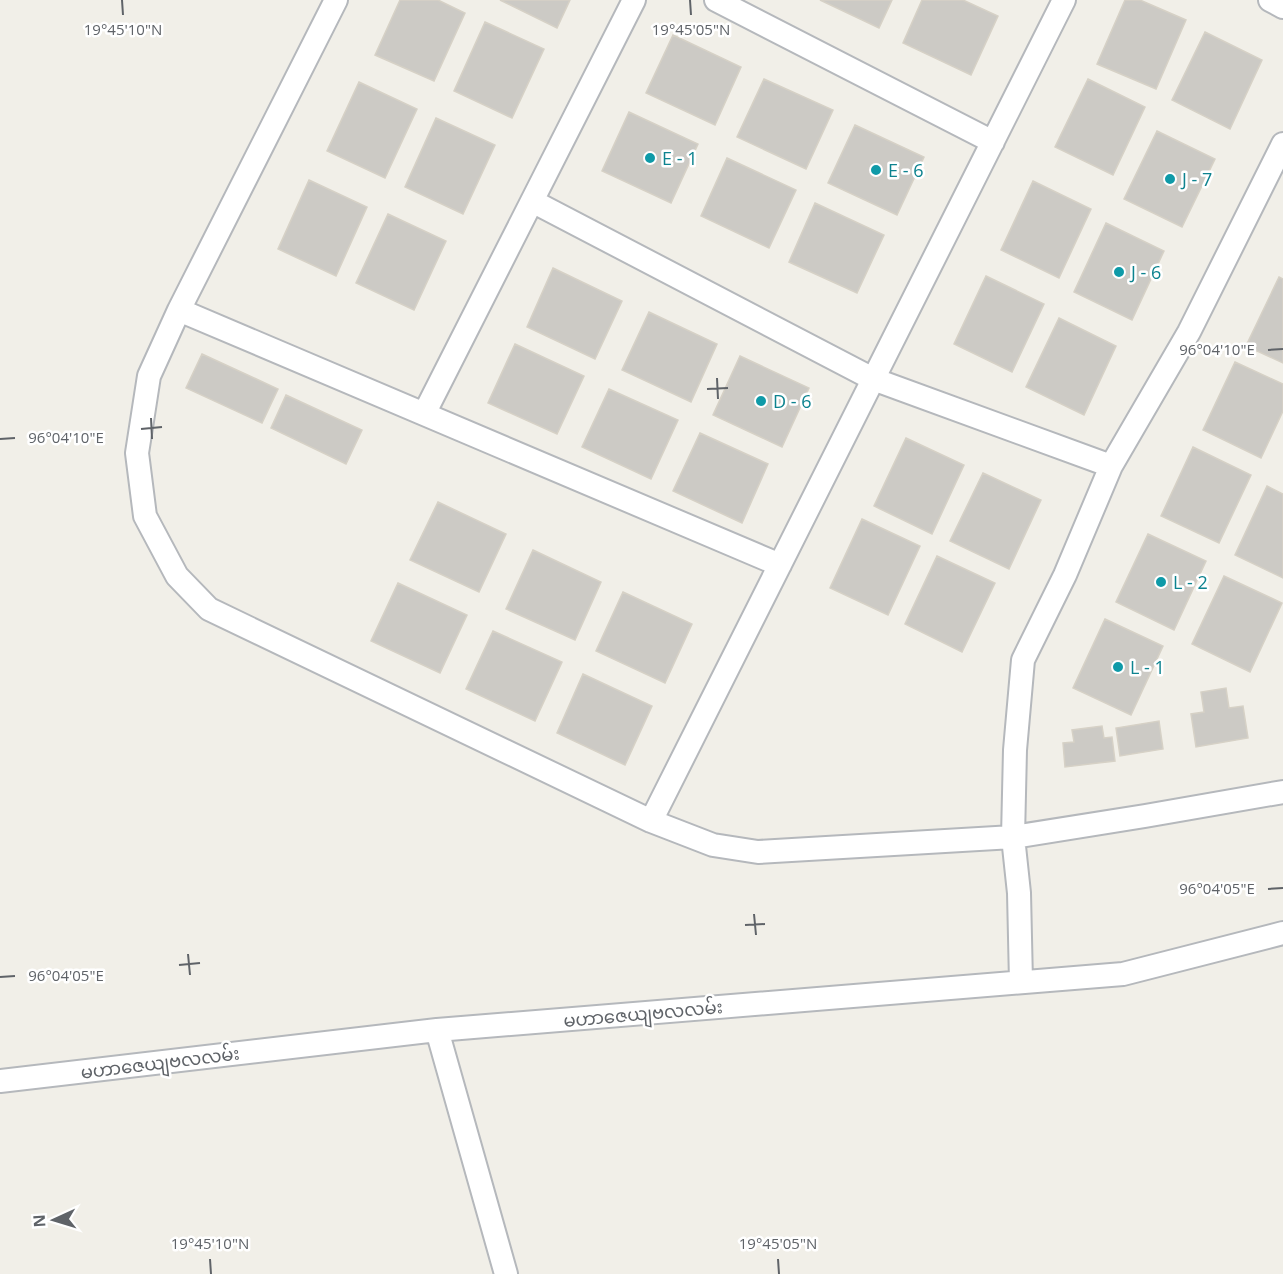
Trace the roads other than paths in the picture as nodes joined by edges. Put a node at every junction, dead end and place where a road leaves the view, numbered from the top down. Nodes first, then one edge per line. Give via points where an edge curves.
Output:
1 (336, 0) edge
2 (634, 0) edge
3 (716, 0) edge
4 (1064, 0) edge
5 (1270, 0) edge
6 (1283, 7) edge
7 (993, 142) junction
8 (1283, 144) edge
9 (532, 201) junction
10 (179, 310) junction
11 (873, 380) junction
12 (424, 414) junction
13 (1111, 466) junction
14 (780, 565) junction
15 (1283, 792) edge
16 (651, 821) junction
17 (1013, 837) junction
18 (1283, 933) edge
19 (1022, 982) junction
20 (437, 1030) junction
21 (0, 1081) edge
22 (506, 1274) edge

1 - 10 street
2 - 9 street
3 - 7 street
4 - 7 street
5 - 6 street
7 - 11 street
8 - 13 street via 1189,332
9 - 11 street
9 - 12 street
10 - 12 street
10 - 16 street via 149,376 137,453 144,516 177,576 209,609
11 - 13 street
11 - 14 street
12 - 14 street
13 - 17 street via 1065,575 1023,660
14 - 16 street
15 - 17 street
16 - 17 street via 713,845 758,852
17 - 19 street
18 - 19 street, မဟာဇေယျဗလလမ်း via 1123,974
19 - 20 street, မဟာဇေယျဗလလမ်း
20 - 21 street, မဟာဇေယျဗလလမ်း
20 - 22 street

